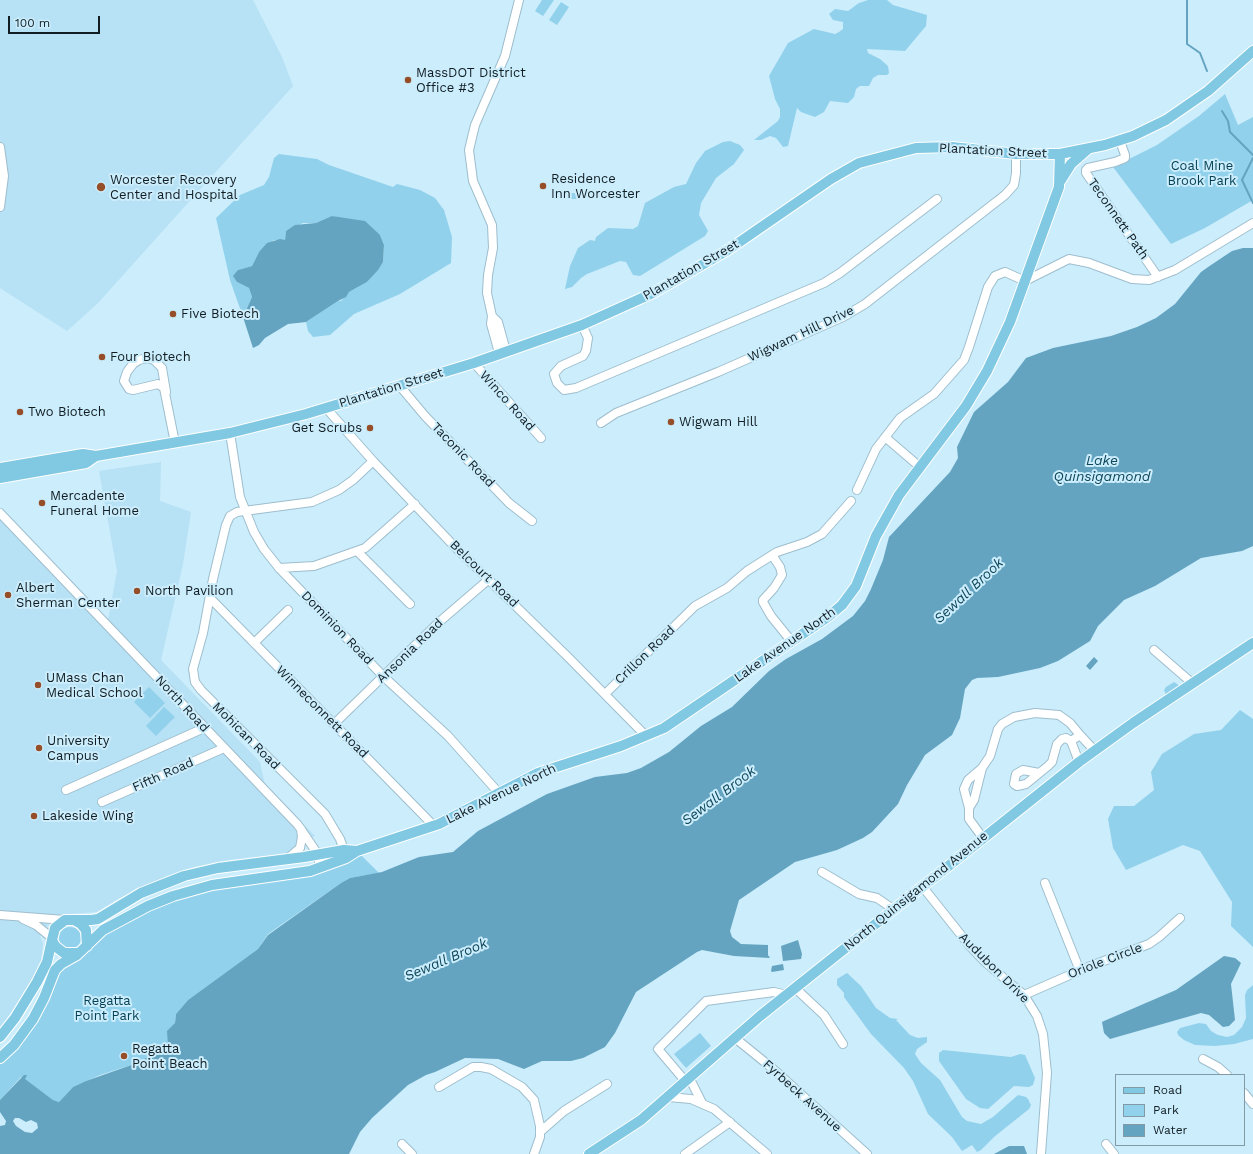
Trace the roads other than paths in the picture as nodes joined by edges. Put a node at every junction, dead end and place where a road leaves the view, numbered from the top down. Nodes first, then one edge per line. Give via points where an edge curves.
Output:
1 (519, 0) edge
2 (1253, 51) edge
3 (1120, 141) junction
4 (0, 146) edge
5 (1088, 149) junction
6 (1016, 154) junction
7 (1060, 154) junction
8 (1060, 180) junction
9 (936, 199) dead end
10 (0, 207) edge
11 (1253, 223) edge
12 (1158, 277) junction
13 (1025, 281) junction
14 (582, 324) junction
15 (503, 352) junction
16 (474, 363) junction
17 (399, 385) junction
18 (166, 392) junction
19 (326, 408) junction
20 (601, 423) dead end
21 (230, 433) junction
22 (885, 437) junction
23 (541, 438) dead end
24 (175, 443) junction
25 (96, 456) junction
26 (373, 461) junction
27 (920, 467) junction
28 (0, 468) edge
29 (0, 478) edge
30 (857, 490) dead end
31 (851, 501) dead end
32 (415, 504) junction
33 (244, 511) junction
34 (0, 513) edge
35 (532, 521) dead end
36 (357, 551) junction
37 (772, 555) junction
38 (279, 568) junction
39 (488, 580) junction
40 (210, 598) junction
41 (410, 604) dead end
42 (288, 610) dead end
43 (792, 642) junction
44 (254, 643) junction
45 (1253, 643) edge
46 (1154, 650) dead end
47 (384, 677) junction
48 (1192, 683) junction
49 (605, 694) junction
50 (334, 724) junction
51 (204, 728) junction
52 (1080, 735) junction
53 (646, 736) junction
54 (1071, 741) junction
55 (224, 748) junction
56 (1094, 750) junction
57 (1079, 762) junction
58 (982, 768) junction
59 (1039, 773) dead end
60 (66, 790) dead end
61 (498, 792) junction
62 (102, 802) dead end
63 (969, 808) junction
64 (434, 826) junction
65 (301, 828) junction
66 (983, 838) junction
67 (345, 854) junction
68 (317, 855) junction
69 (286, 859) junction
70 (320, 867) junction
71 (822, 872) dead end
72 (1045, 883) dead end
73 (922, 886) junction
74 (141, 893) junction
75 (148, 906) junction
76 (893, 909) junction
77 (0, 915) edge
78 (17, 917) junction
79 (1180, 918) dead end
80 (69, 920) junction
81 (52, 939) junction
82 (83, 949) junction
83 (1080, 971) junction
84 (791, 992) junction
85 (1024, 995) junction
86 (0, 1037) edge
87 (735, 1038) junction
88 (843, 1044) dead end
89 (0, 1058) edge
90 (1203, 1059) dead end
91 (1226, 1074) edge
92 (688, 1081) junction
93 (607, 1084) dead end
94 (439, 1087) dead end
95 (1245, 1094) edge
96 (668, 1097) junction
97 (702, 1103) junction
98 (1253, 1104) edge
99 (730, 1122) junction
100 (540, 1132) junction
101 (402, 1144) dead end
102 (1106, 1144) dead end
103 (865, 1153) edge
104 (412, 1154) edge
105 (534, 1154) edge
106 (589, 1154) edge
107 (685, 1154) edge
108 (767, 1154) edge
109 (1041, 1154) edge
110 (1114, 1154) edge

1 - 15 street via 505,56 469,143 472,175 491,219 493,248 487,287 492,316 498,322
2 - 3 main road, Plantation Street via 1189,106 1159,124
3 - 5 main road, Plantation Street
3 - 12 street, Teconnett Path via 1124,158 1088,168 1086,173
4 - 10 street via 4,176
5 - 7 main road, Plantation Street
5 - 8 main road via 1071,164
6 - 7 main road, Plantation Street
6 - 14 main road, Plantation Street via 952,147 916,148 859,163 682,278
6 - 20 street, Wigwam Hill Drive via 1014,185 1005,196 865,304 843,317 718,372 616,413
7 - 8 main road
8 - 13 main road, Lake Avenue North
9 - 14 street via 840,274 824,283 576,388 564,390 557,383 554,374 558,367 583,356 586,351 588,338
11 - 12 street via 1182,266
12 - 13 street via 1132,279 1089,263 1069,260
13 - 22 street via 1005,272 996,275 988,287 964,360 934,394 905,413
13 - 27 main road, Lake Avenue North via 1010,322 987,371 966,406
14 - 15 main road, Plantation Street
15 - 16 main road, Plantation Street
16 - 17 main road, Plantation Street
16 - 23 street, Winco Road
17 - 19 main road, Plantation Street
17 - 35 street, Taconic Road via 425,416 509,503
18 - 18 street via 158,384 132,390 128,388 124,381 127,372 139,360 154,360 162,368
18 - 24 street
19 - 21 main road, Plantation Street
19 - 26 street, Belcourt Road
21 - 24 main road, Plantation Street
21 - 33 street, Dominion Road
22 - 27 street
22 - 30 street via 876,449
24 - 25 main road, Plantation Street
25 - 28 main road, Plantation Street via 83,454
25 - 29 main road, Plantation Street via 86,463
26 - 32 street, Belcourt Road
26 - 33 street via 339,490 312,502
27 - 43 main road, Lake Avenue North via 885,519 848,599
31 - 37 street, Crillon Road via 822,534
32 - 36 street via 372,544
32 - 39 street, Belcourt Road
33 - 38 street, Dominion Road via 257,539
33 - 40 street, Mohican Road via 230,516 226,525 212,579
34 - 51 street, North Road
36 - 38 street via 314,566
36 - 41 street
37 - 43 street via 782,575 763,602
37 - 49 street, Crillon Road via 727,588 700,602
38 - 47 street, Dominion Road
39 - 47 street, Ansonia Road via 438,623
39 - 49 street, Belcourt Road
40 - 44 street, Winneconnett Road
40 - 67 street, Mohican Road via 193,669 197,685 325,814 333,825
42 - 44 street
43 - 53 main road, Lake Avenue North via 679,719
44 - 50 street, Winneconnett Road
45 - 48 main road, North Quinsigamond Avenue
46 - 48 street
47 - 50 street, Ansonia Road
47 - 61 street, Dominion Road via 451,739
48 - 56 main road, North Quinsigamond Avenue
49 - 53 street, Belcourt Road
50 - 64 street, Winneconnett Road
51 - 55 street, North Road
51 - 60 street
52 - 54 street
52 - 56 street
52 - 58 street via 1070,722 1059,715 1035,713 1014,717 998,729 991,753
53 - 61 main road, Lake Avenue North via 617,748 546,770
54 - 57 street
54 - 59 street via 1064,738 1058,742 1052,762
55 - 62 street, Fifth Road
55 - 65 street, North Road
56 - 57 main road, North Quinsigamond Avenue
57 - 66 main road, North Quinsigamond Avenue
58 - 63 street via 976,793
58 - 63 street via 972,775 965,786
61 - 64 main road, Lake Avenue North
63 - 66 street via 969,819
64 - 67 main road, Lake Avenue North
65 - 68 street, North Road
65 - 69 street via 300,848
66 - 73 main road, North Quinsigamond Avenue
67 - 68 main road, Lake Avenue North
67 - 70 main road, Lake Avenue North
68 - 69 main road, Lake Avenue North
68 - 70 street, North Road
69 - 74 main road, Lake Avenue North via 202,871
70 - 75 main road, Lake Avenue North via 298,874 212,885
71 - 76 street via 860,894 877,898
72 - 83 street
73 - 76 main road, North Quinsigamond Avenue
73 - 85 street, Audubon Drive via 977,954
74 - 75 street
74 - 80 main road, Lake Avenue North via 98,918
75 - 82 main road, Lake Avenue North via 103,930
76 - 84 main road, North Quinsigamond Avenue
77 - 78 street
78 - 80 street
78 - 81 street via 36,925
79 - 83 street, Oriole Circle via 1149,944
80 - 81 main road via 55,928
80 - 82 main road via 81,924 86,930
81 - 82 main road via 55,946 64,953
81 - 86 main road via 47,962 38,982
82 - 89 main road, Lake Avenue North via 55,970 33,1019
83 - 85 street, Oriole Circle
84 - 87 main road, North Quinsigamond Avenue
84 - 88 street via 824,1015
84 - 92 street via 706,1001 658,1049
85 - 109 street, Audubon Drive via 1041,1026 1047,1065
87 - 92 main road, North Quinsigamond Avenue
87 - 103 street, Fyrbeck Avenue
90 - 91 street
92 - 96 main road, North Quinsigamond Avenue
92 - 97 street
93 - 100 street via 564,1111
94 - 100 street via 473,1067 491,1069 522,1087 530,1095 535,1104
95 - 98 street
96 - 97 street via 691,1099
96 - 106 main road, North Quinsigamond Avenue via 634,1125
97 - 99 street
99 - 107 street
99 - 108 street
100 - 105 street
101 - 104 street
102 - 110 street

